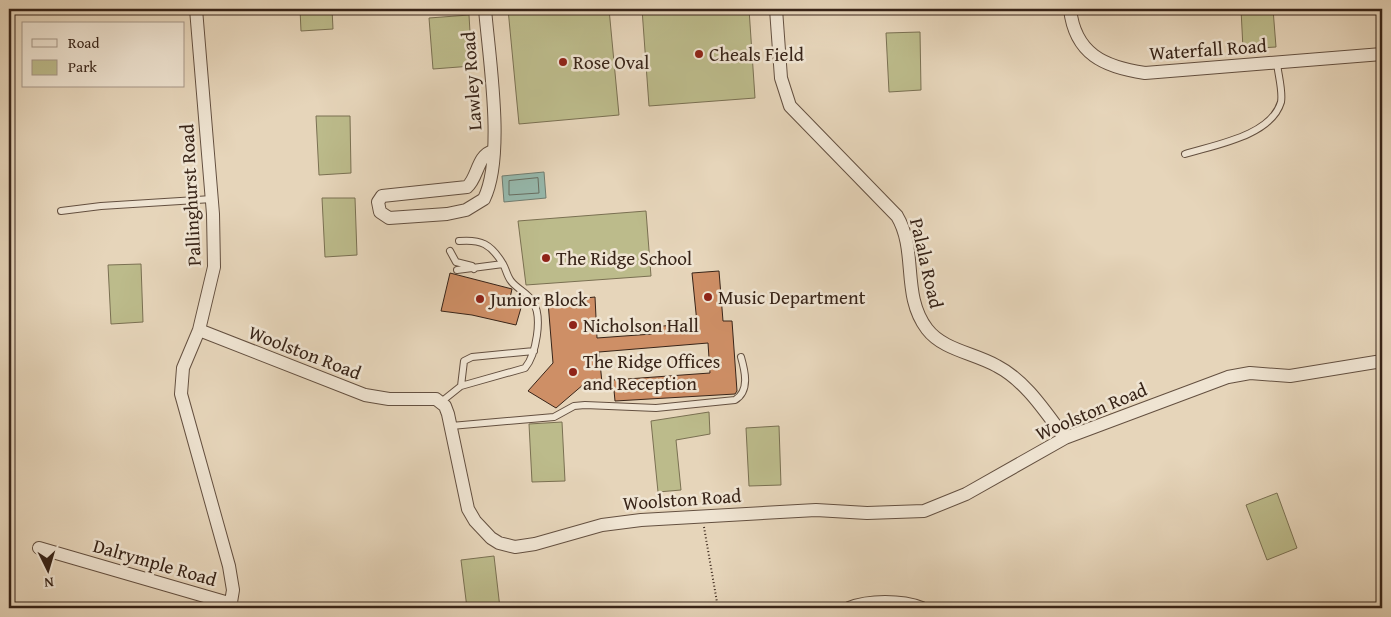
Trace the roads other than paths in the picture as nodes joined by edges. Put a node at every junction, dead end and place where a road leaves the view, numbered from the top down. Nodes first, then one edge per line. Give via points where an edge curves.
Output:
1 (196, 9) edge
2 (485, 9) edge
3 (776, 9) edge
4 (1070, 9) edge
5 (1382, 54) edge
6 (1277, 63) junction
7 (493, 151) junction
8 (1185, 154) dead end
9 (212, 199) junction
10 (61, 211) dead end
11 (459, 241) dead end
12 (450, 252) dead end
13 (503, 264) junction
14 (457, 270) dead end
15 (474, 270) junction
16 (198, 330) junction
17 (534, 351) junction
18 (741, 357) dead end
19 (1382, 361) edge
20 (462, 386) junction
21 (441, 402) junction
22 (451, 426) junction
23 (1064, 438) junction
24 (39, 548) dead end
25 (231, 606) edge
26 (849, 608) edge
27 (922, 608) edge

1 - 9 street, Pallinghurst Road
2 - 7 street, Lawley Road via 495,131
3 - 23 street, Palala Road via 781,78 786,97 800,118 897,216 905,237 913,302 927,330 940,342 989,362 1013,376
4 - 6 street, Waterfall Road via 1071,20 1085,48 1121,70 1145,73
5 - 6 street, Waterfall Road
6 - 8 lane via 1281,101 1271,120 1247,135
7 - 7 street, Lawley Road via 486,194 475,206 447,214 389,218 380,212 378,202 382,196 467,187 484,158
9 - 10 lane
9 - 16 street, Pallinghurst Road via 214,267
11 - 13 lane via 481,240
12 - 15 lane via 456,262 472,266
13 - 15 lane
13 - 17 lane via 510,281 535,306 537,340
14 - 15 lane
16 - 21 street, Woolston Road via 365,395 388,400 430,398
16 - 25 street, Pallinghurst Road via 183,368 180,394 229,566
17 - 20 lane via 525,368
17 - 20 lane via 472,357 464,361
18 - 22 lane via 745,383 741,395 734,400 656,408 574,406 554,418
19 - 23 street, Woolston Road via 1290,376 1256,373 1228,378
20 - 21 lane
21 - 22 street, Woolston Road
22 - 23 street, Woolston Road via 468,508 482,529 508,546 525,546 602,525 702,515 816,510 868,513 924,511 966,494
24 - 25 street, Dalrymple Road
26 - 27 street via 878,603

